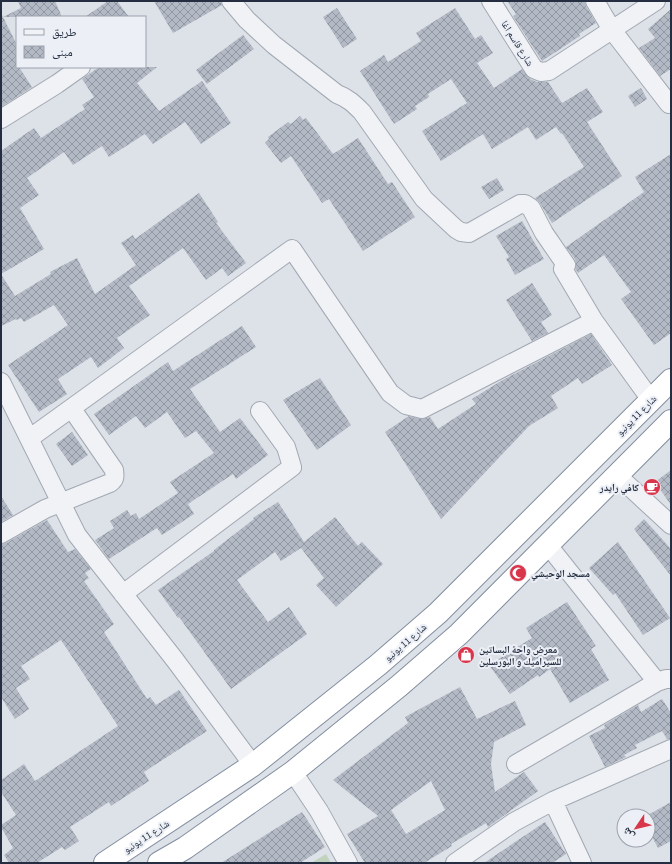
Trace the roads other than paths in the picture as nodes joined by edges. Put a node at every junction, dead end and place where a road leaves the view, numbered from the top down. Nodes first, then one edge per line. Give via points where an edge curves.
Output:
1 (231, 1) edge
2 (491, 1) edge
3 (595, 1) edge
4 (656, 1) edge
5 (612, 30) junction
6 (80, 68) edge
7 (669, 104) dead end
8 (1, 119) edge
9 (594, 321) junction
10 (671, 380) edge
11 (2, 385) edge
12 (651, 400) junction
13 (72, 409) junction
14 (260, 411) dead end
15 (671, 421) edge
16 (30, 438) junction
17 (617, 475) junction
18 (62, 503) junction
19 (671, 525) edge
20 (1, 534) edge
21 (547, 544) junction
22 (123, 594) junction
23 (404, 643) junction
24 (423, 665) junction
25 (664, 681) edge
26 (671, 749) edge
27 (516, 764) dead end
28 (253, 765) junction
29 (293, 772) junction
30 (553, 801) junction
31 (105, 863) edge
32 (159, 863) edge
33 (348, 863) edge
34 (455, 863) edge
35 (582, 863) edge

1 - 9 street via 274,45 337,94 352,101 424,199 456,229 469,233 520,204 529,206 566,265 563,269
2 - 5 street, شارع قاسم اغا via 534,69 541,72 549,71
3 - 5 street
4 - 5 street, شارع قاسم اغا
5 - 7 street
6 - 8 street
9 - 12 street
9 - 13 street via 422,408 406,405 390,393 292,249
10 - 12 highway, شارع 11 يونيو
11 - 16 street
12 - 23 highway, شارع 11 يونيو via 496,556
13 - 16 street
13 - 18 street via 114,470 115,477 110,483
14 - 22 street via 286,447 292,467
15 - 17 highway
16 - 18 street
17 - 19 street
17 - 21 highway
18 - 20 street via 45,509
18 - 22 street via 77,535
21 - 24 highway via 459,634
21 - 25 street
22 - 28 street
23 - 24 highway
23 - 28 highway, شارع 11 يونيو
24 - 29 highway
25 - 27 street
26 - 30 street
28 - 31 highway, شارع 11 يونيو
29 - 32 highway via 185,848
29 - 33 street via 319,811
30 - 34 street via 514,822
30 - 35 street

